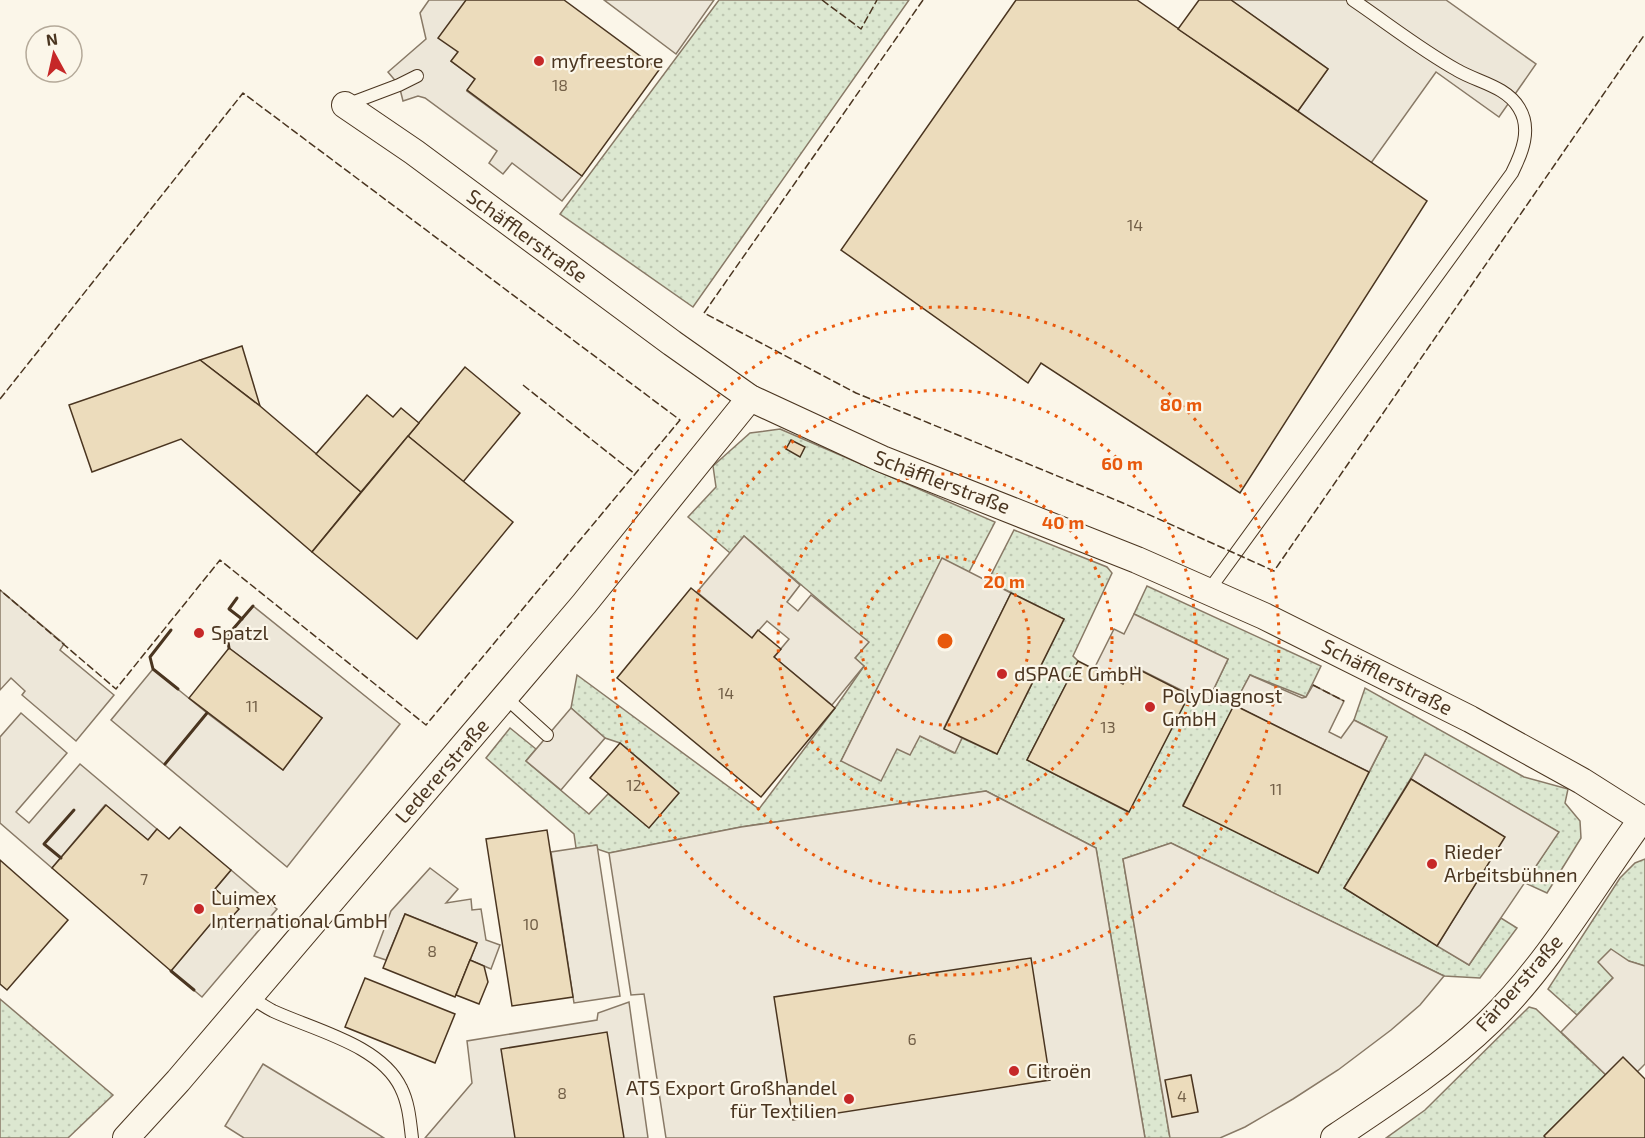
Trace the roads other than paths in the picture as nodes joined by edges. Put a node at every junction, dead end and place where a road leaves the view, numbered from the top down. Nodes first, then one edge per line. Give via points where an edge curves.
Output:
1 (1353, 0) edge
2 (417, 76) dead end
3 (345, 105) joint
4 (750, 398) junction
5 (1209, 590) junction
6 (505, 697) junction
7 (547, 735) dead end
8 (1644, 820) edge
9 (250, 997) junction
10 (134, 1135) edge
11 (412, 1138) edge
12 (1334, 1138) edge

1 - 5 lane via 1458,71 1493,85 1511,99 1519,106 1525,123 1525,139 1512,173
2 - 3 lane
3 - 4 street, Schäfflerstraße
4 - 5 street, Schäfflerstraße via 882,459
4 - 6 street, Ledererstraße
5 - 8 street, Schäfflerstraße via 1470,719
6 - 7 lane
6 - 9 street, Ledererstraße
8 - 12 street, Färberstraße via 1566,930 1491,1020 1425,1074
9 - 10 street, Ledererstraße
9 - 11 lane via 272,1011 358,1048 387,1067 401,1088

